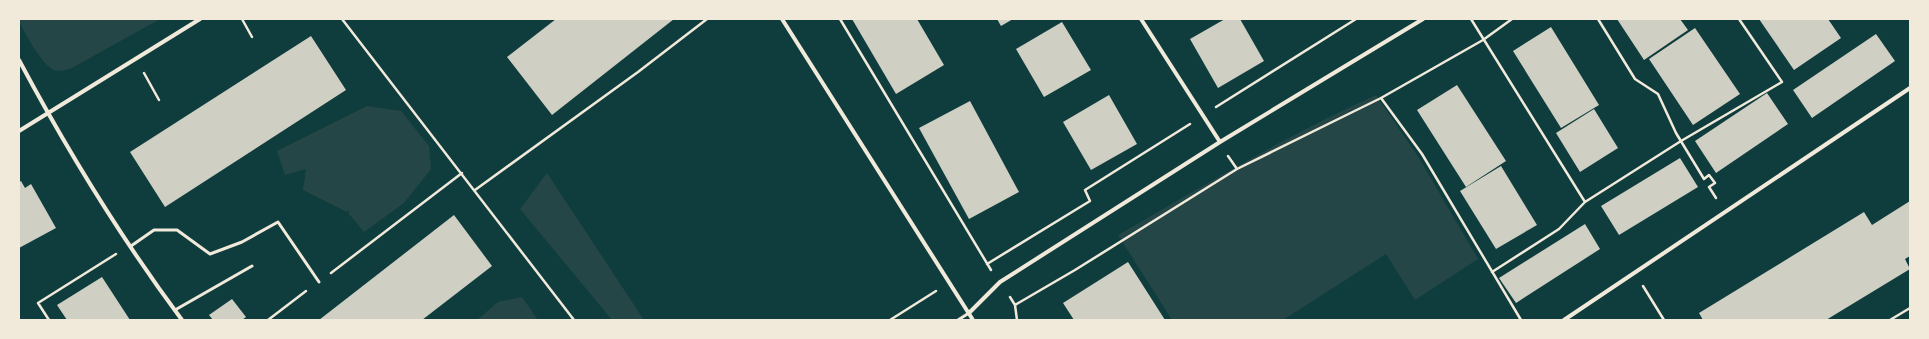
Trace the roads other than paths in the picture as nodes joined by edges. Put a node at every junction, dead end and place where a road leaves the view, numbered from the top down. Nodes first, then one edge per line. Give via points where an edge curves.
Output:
1 (200, 19) edge
2 (782, 19) edge
3 (1141, 19) edge
4 (1423, 19) edge
5 (19, 60) edge
6 (1910, 88) edge
7 (48, 114) junction
8 (19, 130) edge
9 (1220, 142) junction
10 (131, 246) junction
11 (252, 266) dead end
12 (319, 282) road end
13 (175, 310) junction
14 (969, 313) junction
15 (182, 320) edge
16 (958, 320) edge
17 (973, 320) edge
18 (1564, 320) edge

1 - 7 street
2 - 14 street
3 - 9 street
4 - 9 street
5 - 7 street
6 - 18 street
7 - 8 street
7 - 10 street
9 - 14 street via 1000,282
10 - 12 lane via 154,230 177,230 210,254 242,242 278,222
10 - 13 street
11 - 13 lane
13 - 15 street
14 - 16 lane
14 - 17 street

